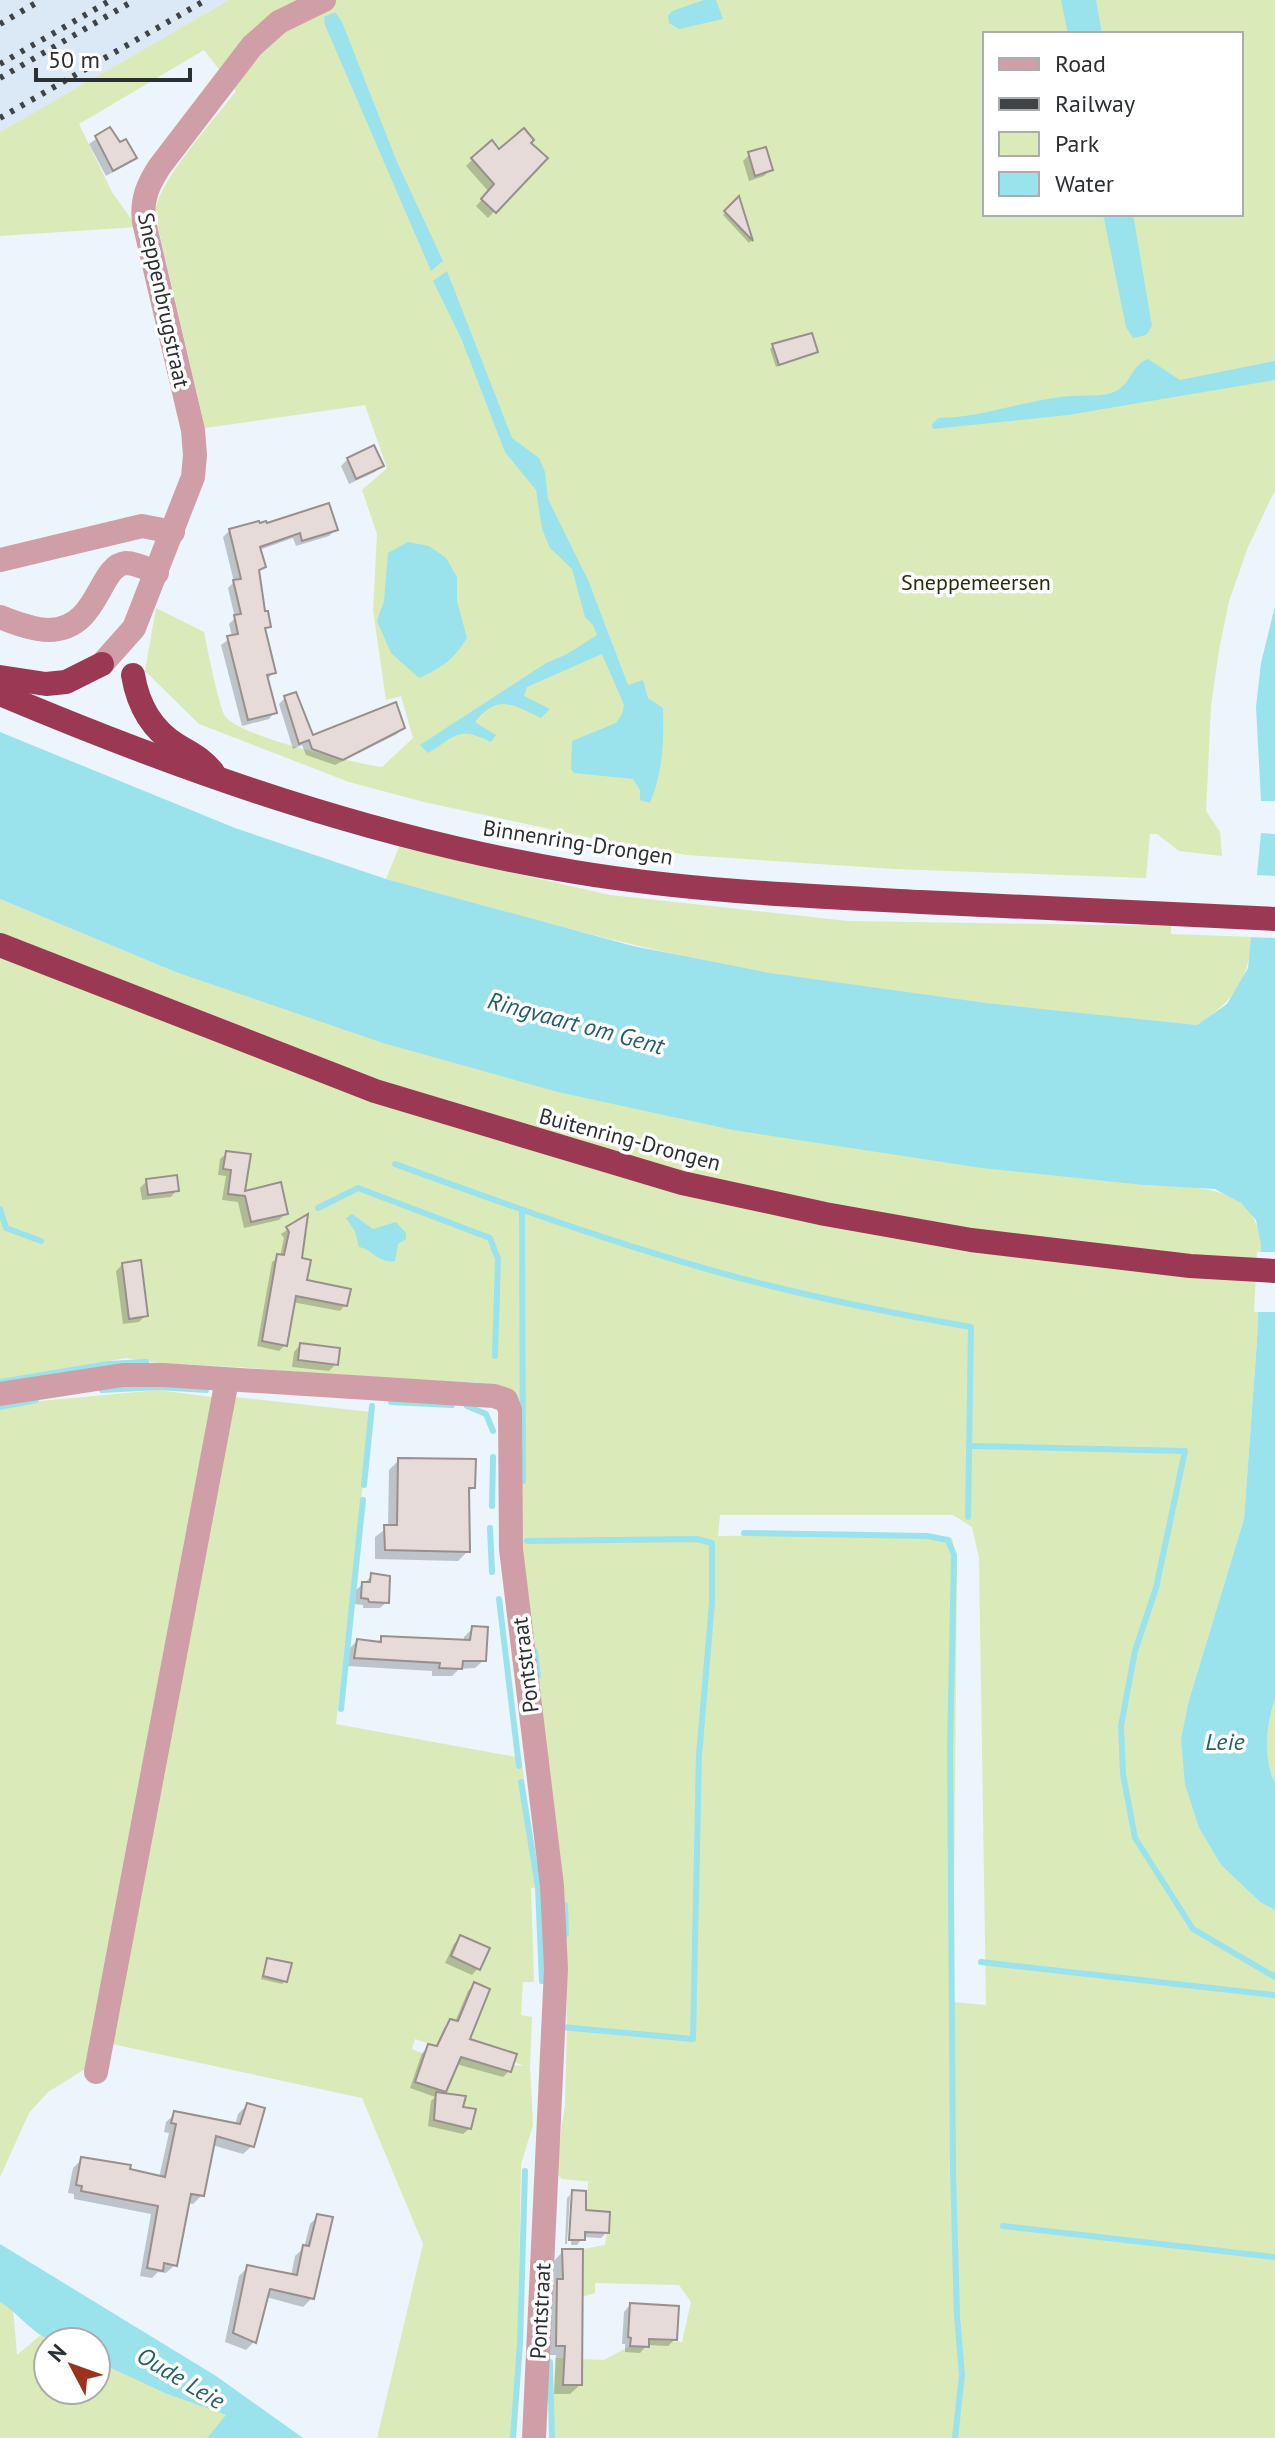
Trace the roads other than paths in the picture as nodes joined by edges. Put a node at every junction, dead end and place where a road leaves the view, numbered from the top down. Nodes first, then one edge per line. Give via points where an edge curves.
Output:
1 (324, 0) edge
2 (173, 532) junction
3 (0, 560) edge
4 (157, 573) junction
5 (0, 617) edge
6 (134, 628) junction
7 (102, 664) joint
8 (133, 675) joint
9 (0, 677) edge
10 (0, 694) edge
11 (219, 780) junction
12 (1275, 919) edge
13 (0, 945) edge
14 (1275, 1271) edge
15 (227, 1380) junction
16 (0, 1394) edge
17 (96, 2072) dead end
18 (534, 2438) edge

1 - 2 street, Sneppenbrugstraat via 279,22 252,46 148,185 144,222 195,455 193,477
2 - 3 street via 142,526
2 - 4 street, Sneppenbrugstraat
4 - 5 street via 126,563 116,566 89,610 64,627 49,630
4 - 6 street, Sneppenbrugstraat
6 - 7 street, Sneppenbrugstraat
6 - 8 street
7 - 9 highway via 66,682
8 - 11 highway via 149,720 199,756
10 - 11 highway, Binnenring-Drongen
11 - 12 highway, Binnenring-Drongen via 355,822 575,872 775,896
13 - 14 highway, Buitenring-Drongen via 375,1091 682,1183 971,1240
15 - 16 street, Pontstraat via 123,1375
15 - 17 street
15 - 18 street, Pontstraat via 494,1396 506,1400 510,1410 511,1549 552,1886 556,1969

